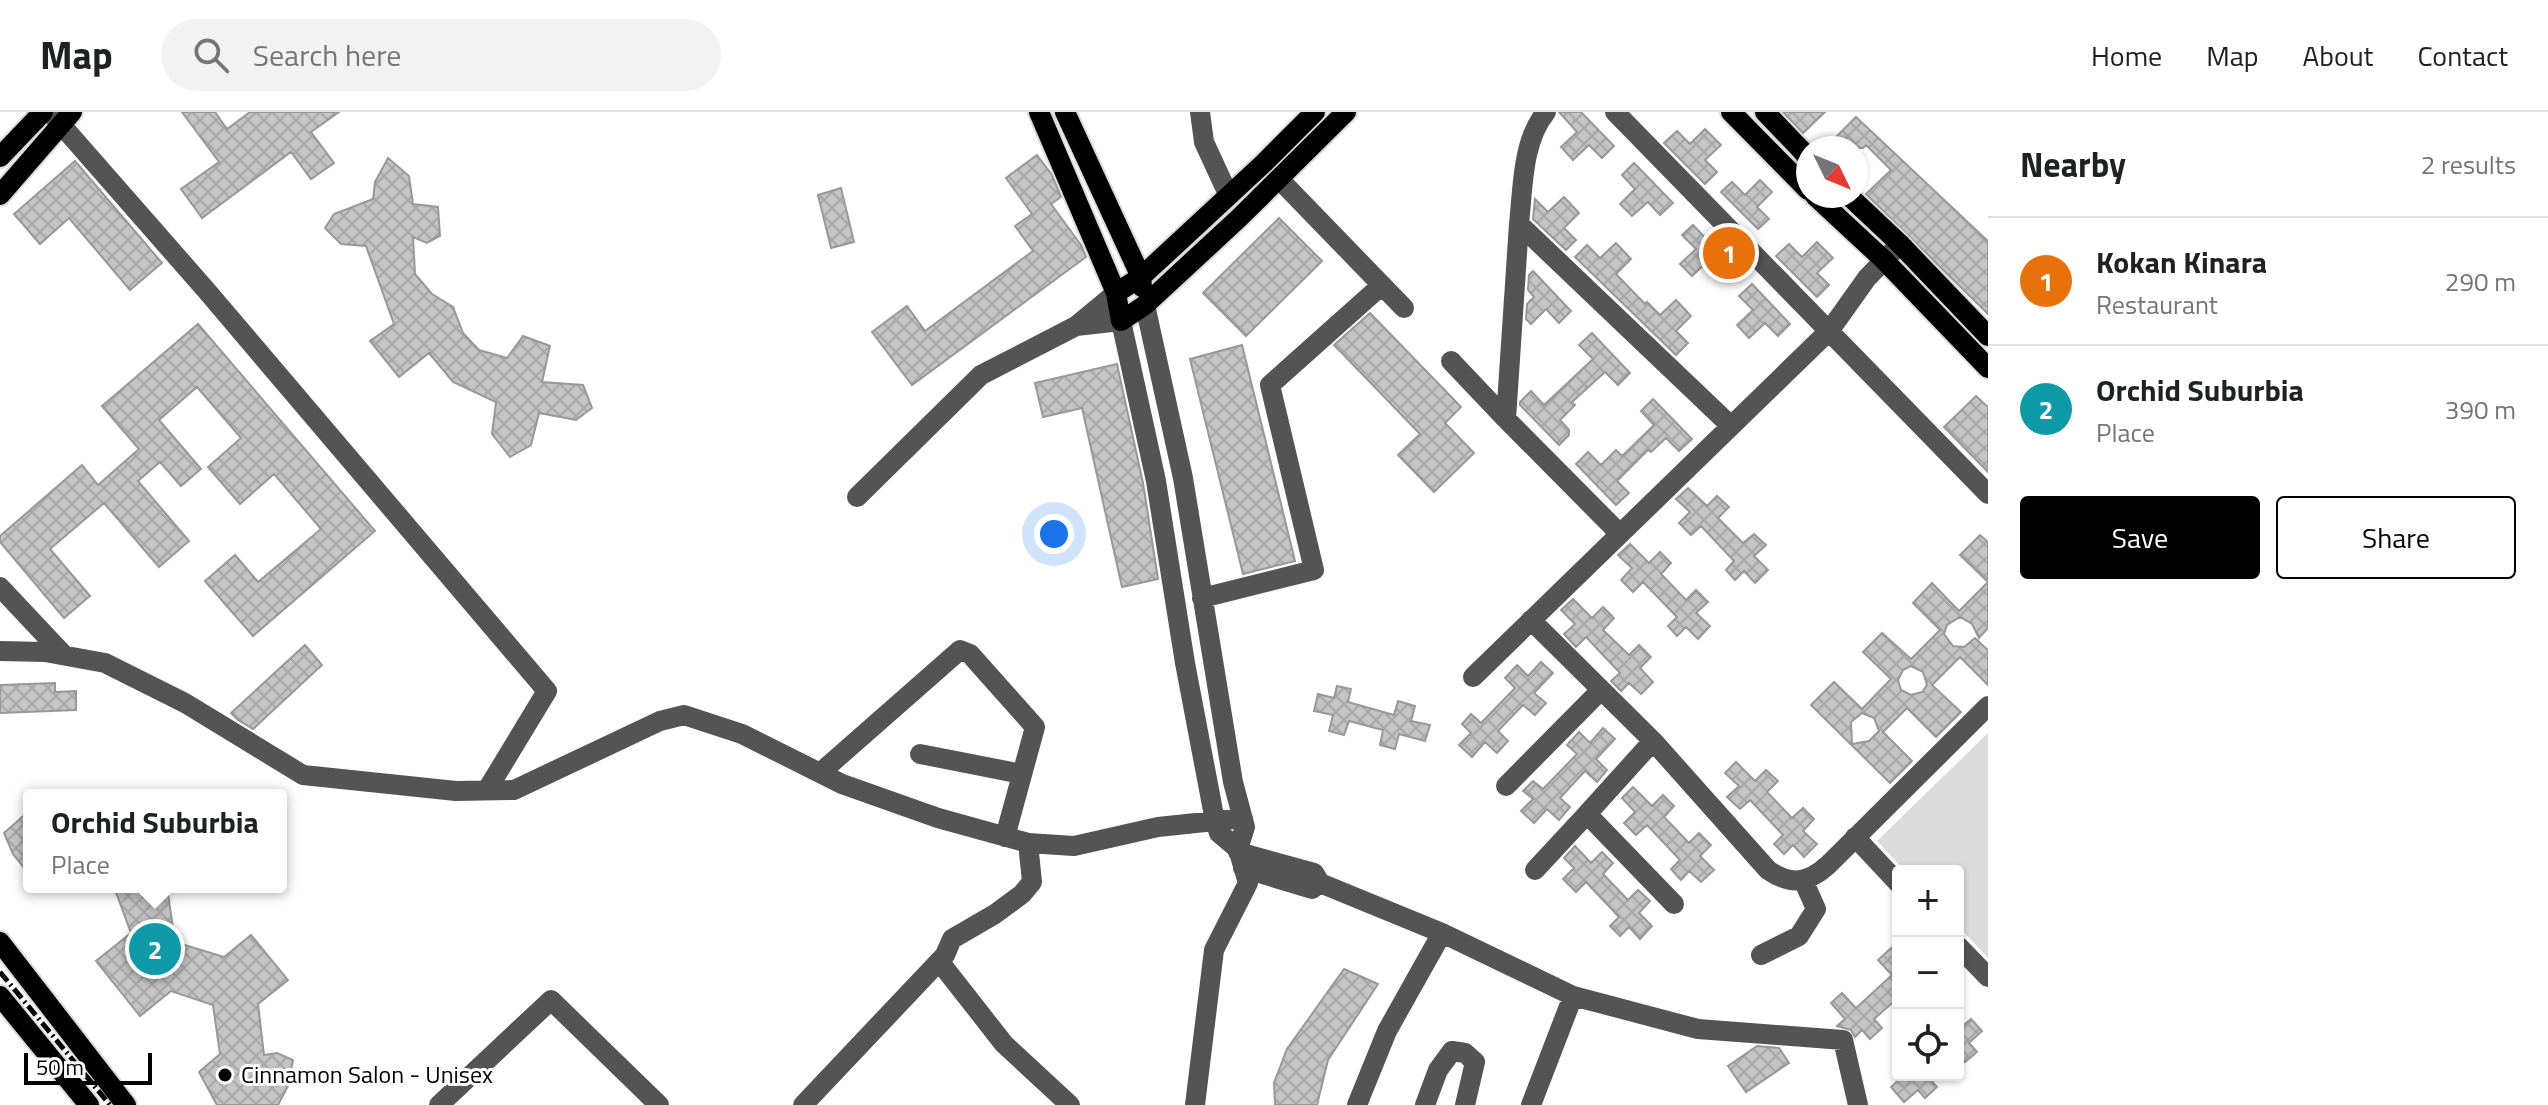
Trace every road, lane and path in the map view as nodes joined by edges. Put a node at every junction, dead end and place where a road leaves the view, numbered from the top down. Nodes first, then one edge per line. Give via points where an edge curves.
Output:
1 (43, 112) edge
2 (1039, 112) edge
3 (1065, 112) edge
4 (1200, 112) edge
5 (1315, 112) edge
6 (1346, 112) edge
7 (1546, 112) edge
8 (1615, 112) edge
9 (1731, 112) edge
10 (1765, 112) edge
11 (61, 116) edge
12 (1796, 145) edge
13 (0, 157) edge
14 (1796, 163) edge
15 (1787, 170) junction
16 (1796, 179) edge
17 (1280, 180) junction
18 (1228, 194) junction
19 (0, 195) edge
20 (1828, 208) edge
21 (1862, 208) edge
22 (1519, 224) junction
23 (1190, 231) junction
24 (1900, 244) junction
25 (1205, 250) junction
26 (1884, 260) junction
27 (1141, 277) junction
28 (1382, 285) junction
29 (1116, 293) junction
30 (1145, 305) junction
31 (1404, 308) dead end
32 (1121, 321) junction
33 (1076, 326) junction
34 (1830, 330) junction
35 (1988, 336) edge
36 (1451, 361) dead end
37 (1988, 368) edge
38 (1506, 419) junction
39 (1731, 426) junction
40 (1988, 494) edge
41 (857, 497) dead end
42 (1620, 534) junction
43 (0, 587) edge
44 (1202, 598) junction
45 (1531, 620) junction
46 (0, 651) edge
47 (64, 655) junction
48 (1473, 677) dead end
49 (1601, 690) junction
50 (1988, 706) edge
51 (1653, 741) junction
52 (920, 754) dead end
53 (820, 773) junction
54 (1022, 774) junction
55 (1506, 786) dead end
56 (487, 790) junction
57 (1587, 814) junction
58 (1243, 818) junction
59 (1215, 821) junction
60 (1005, 837) junction
61 (1855, 837) junction
62 (1028, 843) junction
63 (1240, 856) junction
64 (1535, 870) dead end
65 (1892, 877) edge
66 (1804, 882) junction
67 (1674, 904) dead end
68 (1442, 933) junction
69 (0, 942) edge
70 (1964, 952) edge
71 (1761, 955) dead end
72 (939, 961) junction
73 (1988, 977) edge
74 (0, 996) edge
75 (1573, 996) junction
76 (89, 1105) edge
77 (126, 1105) edge
78 (439, 1105) edge
79 (659, 1105) edge
80 (803, 1105) edge
81 (1070, 1105) edge
82 (1195, 1105) edge
83 (1357, 1105) edge
84 (1425, 1105) edge
85 (1465, 1105) edge
86 (1531, 1105) edge
87 (1858, 1105) edge

1 - 13 main road
2 - 29 main road
3 - 27 main road
4 - 18 street via 1204,142
5 - 18 main road
6 - 17 main road
7 - 22 street via 1533,133
8 - 34 street
9 - 15 main road
10 - 12 main road
11 - 19 main road
11 - 56 street via 547,691
14 - 15 main road
15 - 16 main road
17 - 25 main road
17 - 28 street
18 - 23 main road
20 - 26 main road
21 - 24 main road
22 - 38 street
22 - 39 street
23 - 25 main road
23 - 27 main road
24 - 26 street
24 - 35 main road
25 - 30 main road
26 - 34 street
26 - 37 main road
27 - 29 main road
27 - 30 main road
28 - 31 street
28 - 44 street via 1270,385 1314,570
29 - 32 main road
29 - 33 street
30 - 32 main road
30 - 44 street via 1183,478
32 - 33 street
32 - 59 street via 1156,481
33 - 41 street via 981,375
34 - 39 street
34 - 40 street
36 - 38 street
38 - 42 street
39 - 42 street
42 - 45 street
43 - 47 street
44 - 58 street
45 - 48 street
45 - 49 street
46 - 47 street
47 - 56 street via 118,669 303,775
49 - 51 street
49 - 55 street
50 - 61 street
51 - 57 street
51 - 66 street via 1768,870 1794,883
52 - 54 street
53 - 54 street via 960,650 970,654 1035,727
53 - 56 street via 742,734 684,715 660,721 514,790
53 - 60 street
54 - 60 street
57 - 64 street
57 - 67 street
58 - 59 street
58 - 63 street
59 - 62 street via 1158,827 1074,846
59 - 63 street
60 - 62 street
61 - 65 street
61 - 66 street
62 - 72 street via 1032,882 995,914 952,939
63 - 68 street via 1314,873 1320,883
63 - 82 street via 1248,883 1214,950
66 - 71 street via 1816,909 1799,936
68 - 75 street
68 - 83 street via 1387,1031
69 - 77 main road
70 - 73 street
72 - 80 street
72 - 81 street via 1004,1044
74 - 76 main road
75 - 86 street
75 - 87 street via 1698,1029 1843,1040
78 - 79 street via 551,1000
84 - 85 street via 1438,1070 1452,1051 1475,1062

